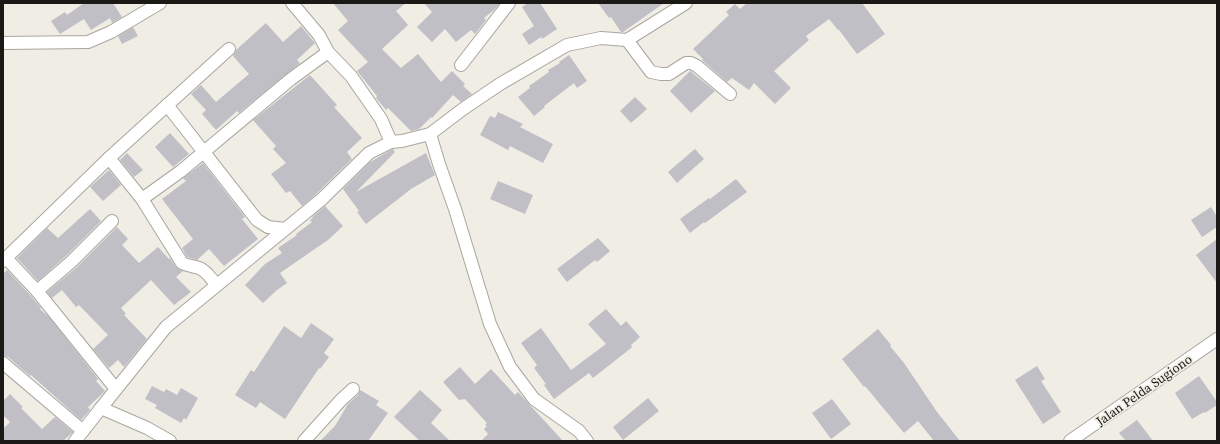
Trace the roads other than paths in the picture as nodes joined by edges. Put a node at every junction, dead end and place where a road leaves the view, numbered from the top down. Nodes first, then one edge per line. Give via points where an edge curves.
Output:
1 (160, 3) edge
2 (292, 3) edge
3 (509, 3) edge
4 (686, 3) edge
5 (627, 40) junction
6 (3, 43) edge
7 (229, 49) dead end
8 (328, 52) junction
9 (461, 66) dead end
10 (730, 94) dead end
11 (167, 105) junction
12 (430, 134) junction
13 (391, 142) junction
14 (204, 152) junction
15 (109, 158) junction
16 (142, 199) junction
17 (112, 221) dead end
18 (285, 229) junction
19 (5, 260) edge
20 (216, 284) junction
21 (37, 291) junction
22 (1217, 340) edge
23 (3, 364) edge
24 (116, 389) junction
25 (353, 389) dead end
26 (101, 408) junction
27 (83, 431) junction
28 (75, 441) edge
29 (170, 441) edge
30 (304, 441) edge
31 (587, 441) edge
32 (1070, 441) edge

1 - 6 street via 111,32 88,42
2 - 8 street via 319,35
3 - 9 street
4 - 5 street
5 - 10 street via 651,72 669,74 686,63 691,63
5 - 12 street via 601,38 567,45 494,88
7 - 11 street
8 - 13 street via 351,76 381,119
8 - 14 street via 291,79
11 - 14 street
11 - 15 street
12 - 13 street
12 - 31 street via 490,324 510,368 534,399 579,431
13 - 18 street via 369,154 322,199
14 - 16 street
14 - 18 street via 257,220 268,227
15 - 16 street
15 - 19 street
16 - 20 street via 182,263 200,268
17 - 21 street
18 - 20 street
19 - 21 street
20 - 24 street via 166,326
21 - 24 street
22 - 32 street, Jalan Pelda Sugiono
23 - 27 street
24 - 26 street
25 - 30 street
26 - 27 street
26 - 29 street
27 - 28 street

